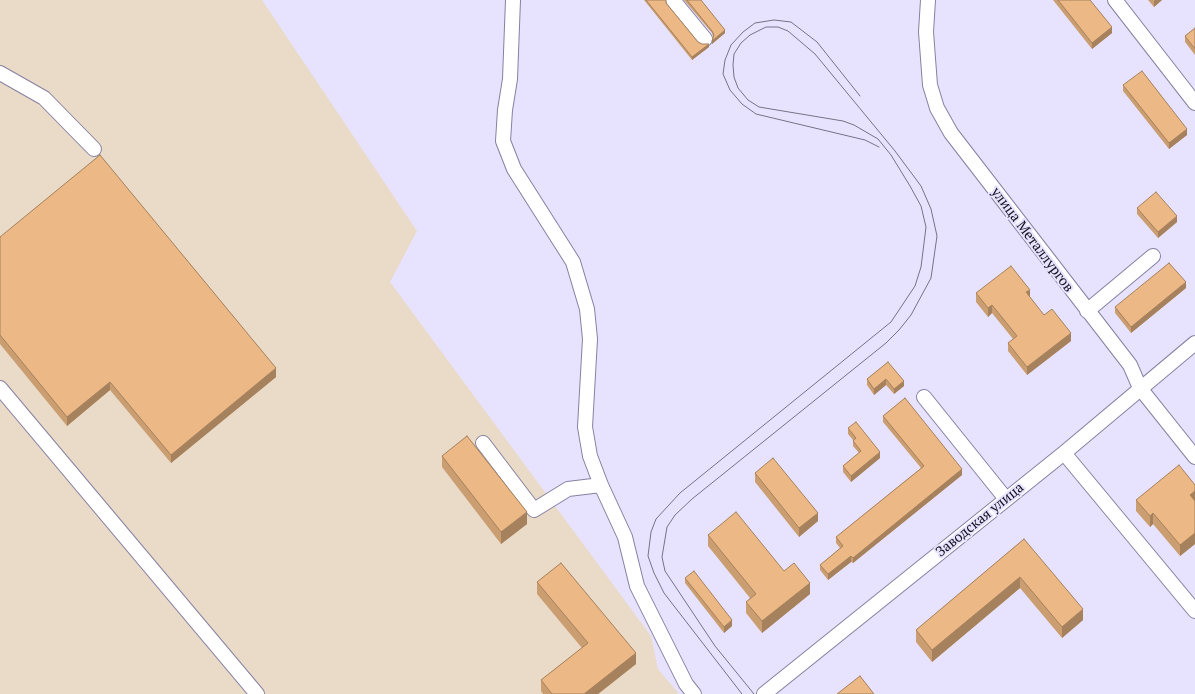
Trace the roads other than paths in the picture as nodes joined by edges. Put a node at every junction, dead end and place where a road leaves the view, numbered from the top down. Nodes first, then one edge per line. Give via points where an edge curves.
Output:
1 (513, 0) edge
2 (673, 0) edge
3 (928, 0) edge
4 (1115, 0) edge
5 (705, 40) dead end
6 (0, 73) edge
7 (1195, 103) edge
8 (94, 148) dead end
9 (1152, 256) dead end
10 (1087, 311) junction
11 (1195, 343) edge
12 (0, 388) edge
13 (1140, 388) junction
14 (924, 397) dead end
15 (483, 443) dead end
16 (1064, 453) junction
17 (1195, 457) edge
18 (601, 485) junction
19 (1006, 499) junction
20 (1195, 611) edge
21 (257, 694) edge
22 (694, 694) edge
23 (764, 694) edge

1 - 18 street via 510,79 503,141 514,169 573,262 584,300 590,339 585,427 590,456
2 - 5 street
3 - 10 street, улица Металлургов via 926,32 930,85 946,125
4 - 7 street
6 - 8 street via 44,98
9 - 10 street
10 - 13 street, улица Металлургов via 1130,365
11 - 13 street, Заводская улица
12 - 21 street
13 - 16 street, Заводская улица
13 - 17 street, улица Металлургов
14 - 19 street
15 - 18 street via 534,510 568,489
16 - 19 street, Заводская улица
16 - 20 street
18 - 22 street via 625,536 637,586
19 - 23 street, Заводская улица

